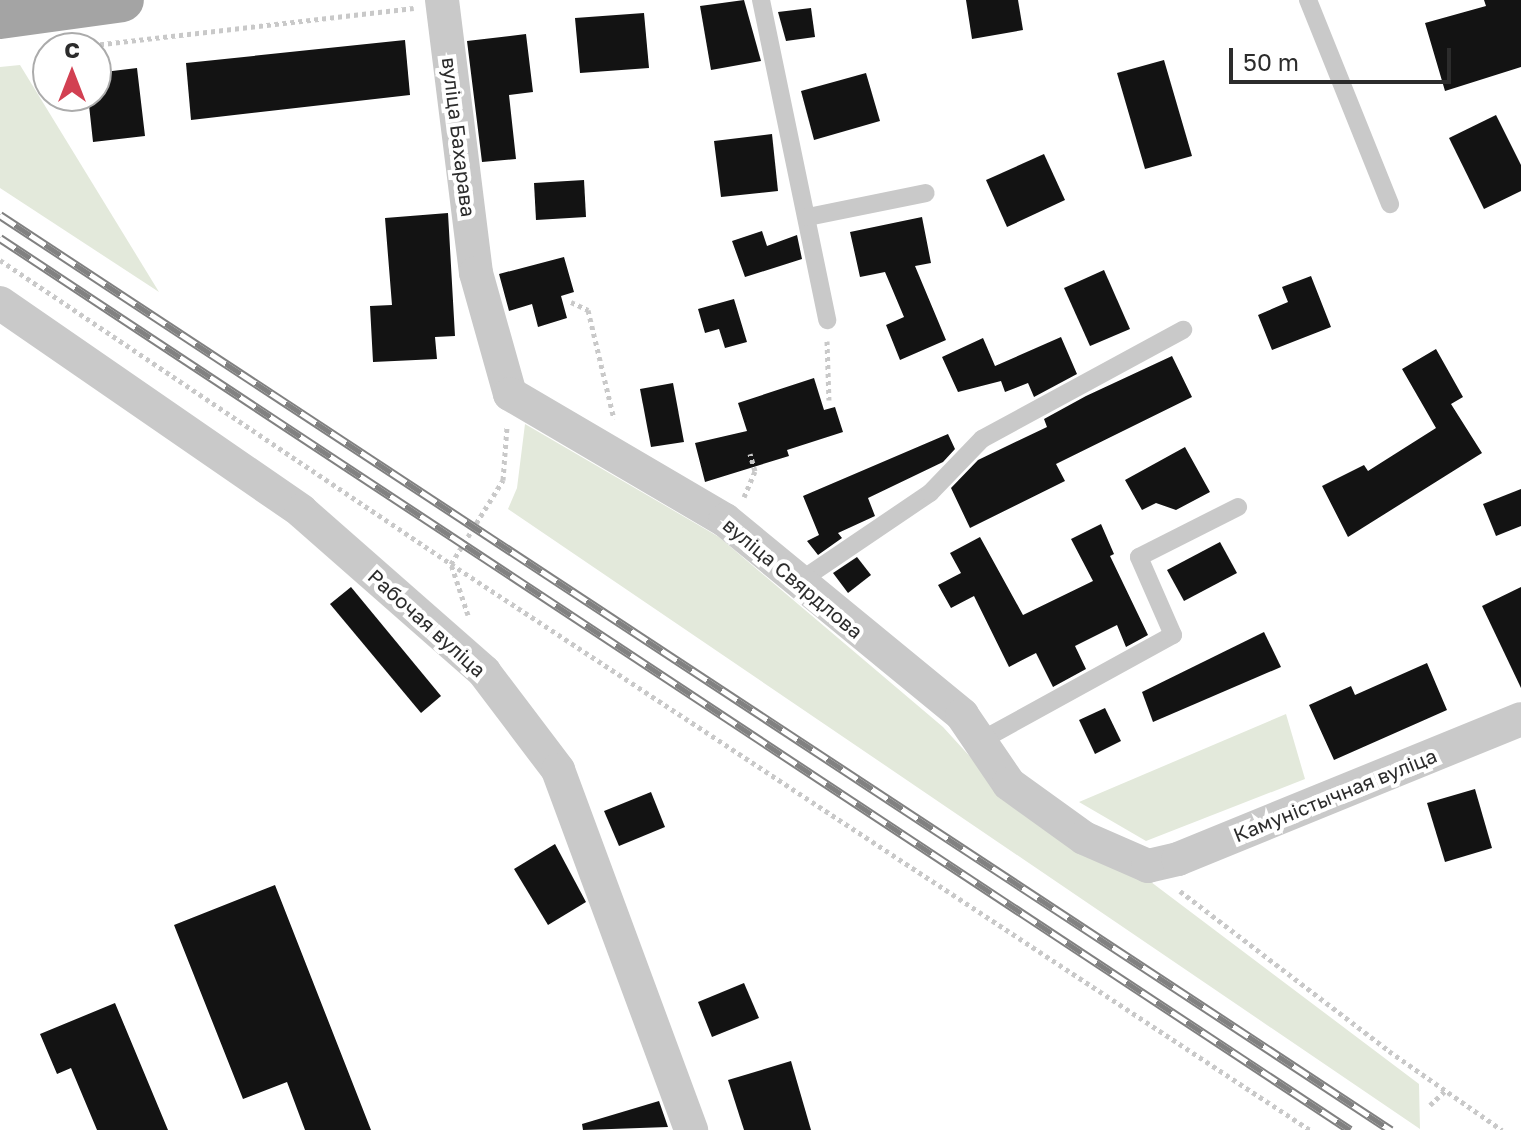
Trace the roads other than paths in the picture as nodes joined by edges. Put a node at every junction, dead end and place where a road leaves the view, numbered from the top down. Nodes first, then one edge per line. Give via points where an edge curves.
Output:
1 (122, 0) edge
2 (761, 0) edge
3 (1308, 0) edge
4 (442, 3) edge
5 (0, 17) edge
6 (926, 193) dead end
7 (1390, 204) dead end
8 (808, 217) junction
9 (0, 303) edge
10 (827, 320) road end
11 (1183, 330) dead end
12 (510, 394) joint
13 (1238, 507) dead end
14 (797, 583) junction
15 (1521, 719) edge
16 (982, 740) junction
17 (1148, 866) joint
18 (691, 1130) edge

1 - 5 main road
2 - 8 lane
3 - 7 lane
4 - 12 street, вуліца Бахарава via 476,273
6 - 8 lane
8 - 10 lane
9 - 18 street, Рабочая вуліца via 301,511 484,672 558,770
11 - 14 lane via 982,439 930,493
12 - 14 street, вуліца Свярдлова via 725,520
13 - 16 lane via 1139,557 1173,635
14 - 16 street, вуліца Свярдлова via 962,715
15 - 17 street, Камуністычная вуліца via 1178,859
16 - 17 street, вуліца Свярдлова via 1009,784 1084,838

